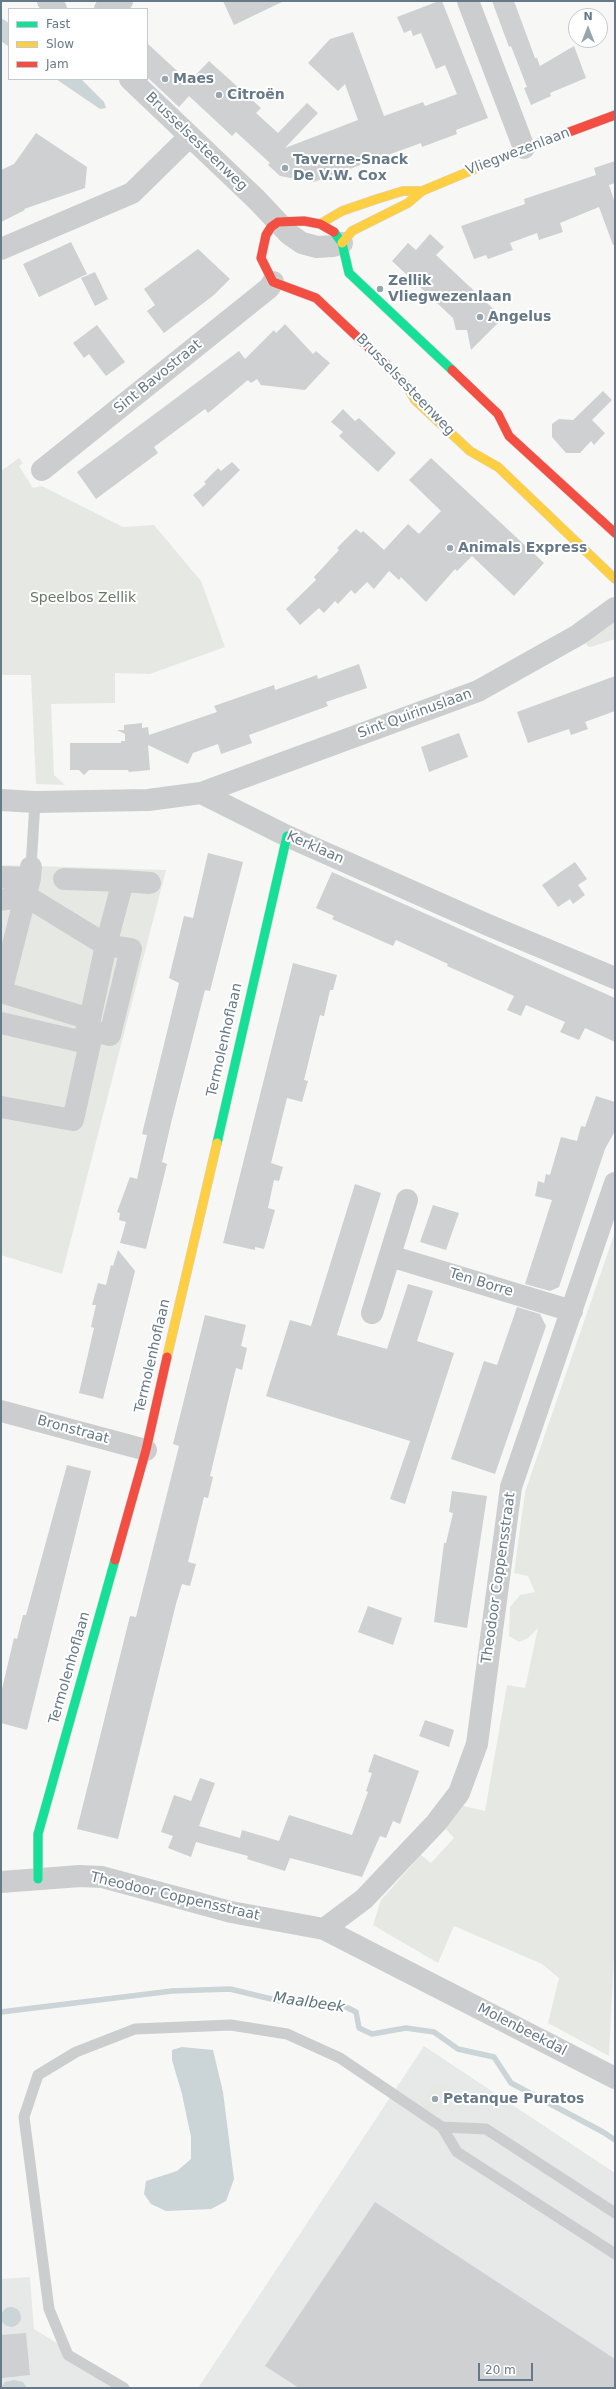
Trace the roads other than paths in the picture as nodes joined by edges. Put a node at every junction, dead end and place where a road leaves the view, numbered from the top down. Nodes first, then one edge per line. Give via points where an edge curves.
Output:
1 (122, 1) edge
2 (468, 1) edge
3 (107, 8) edge
4 (131, 80) edge
5 (615, 115) edge
6 (190, 136) junction
7 (524, 148) junction
8 (422, 191) junction
9 (278, 222) junction
10 (320, 224) junction
11 (342, 242) junction
12 (1, 250) edge
13 (273, 282) junction
14 (42, 470) dead end
15 (615, 533) edge
16 (615, 579) edge
17 (615, 608) edge
18 (201, 793) junction
19 (1, 800) edge
20 (35, 802) junction
21 (287, 836) junction
22 (1, 877) edge
23 (64, 879) dead end
24 (29, 880) junction
25 (123, 881) junction
26 (150, 883) dead end
27 (1, 900) edge
28 (106, 945) junction
29 (615, 978) edge
30 (1, 992) edge
31 (1, 1023) edge
32 (87, 1030) junction
33 (1, 1107) edge
34 (615, 1183) edge
35 (407, 1200) dead end
36 (390, 1256) junction
37 (572, 1311) junction
38 (372, 1314) dead end
39 (1, 1410) edge
40 (146, 1450) junction
41 (38, 1879) junction
42 (1, 1882) edge
43 (324, 1929) junction
44 (429, 1982) joint
45 (615, 2078) edge
46 (442, 2127) junction
47 (615, 2213) edge
48 (615, 2254) edge
49 (124, 2388) edge

1 - 3 street
2 - 7 street
4 - 6 street, Brusselsesteenweg
5 - 7 street, Vliegwezenlaan
6 - 9 street, Brusselsesteenweg
6 - 12 street via 132,193
7 - 8 street, Vliegwezenlaan
8 - 10 street, Vliegwezenlaan via 403,191 377,199 342,211
8 - 11 street, Vliegwezenlaan via 408,203 352,231
9 - 10 street via 293,220
9 - 11 street, Vliegwezenlaan via 302,243 317,247 333,246
9 - 13 street via 266,235 261,258
10 - 11 street via 335,233
11 - 15 street via 349,273 498,414 509,436
13 - 14 street, Sint Bavostraat via 269,288
13 - 16 street, Brusselsesteenweg via 316,298 391,369 420,405 470,451 498,467
17 - 18 street, Sint Quirinuslaan via 578,635 478,691
18 - 20 street via 148,800
18 - 21 street, Kerklaan
19 - 20 street
20 - 24 lane
21 - 29 street, Kerklaan
21 - 40 street, Termolenhoflaan
22 - 24 street
23 - 25 street
24 - 27 street
24 - 28 street
24 - 30 street
25 - 26 street
25 - 28 street
28 - 32 street via 131,949 110,1035
30 - 32 street
31 - 32 street
32 - 33 street via 90,1043 73,1120
34 - 37 street, Theodoor Coppensstraat
35 - 36 street
36 - 37 street, Ten Borre
36 - 38 street
37 - 43 street, Theodoor Coppensstraat via 511,1487 477,1744 459,1792 436,1823 364,1899
39 - 40 street, Bronstraat
40 - 41 street, Termolenhoflaan via 38,1834
41 - 42 street, Theodoor Coppensstraat
41 - 43 street, Theodoor Coppensstraat via 102,1877 231,1912
43 - 44 street, Theodoor Coppensstraat
44 - 45 street, Molenbeekdal
46 - 47 lane via 486,2129
46 - 48 lane via 457,2152
46 - 49 lane via 340,2058 287,2034 231,2025 135,2029 76,2052 38,2075 24,2117 49,2309 68,2355

